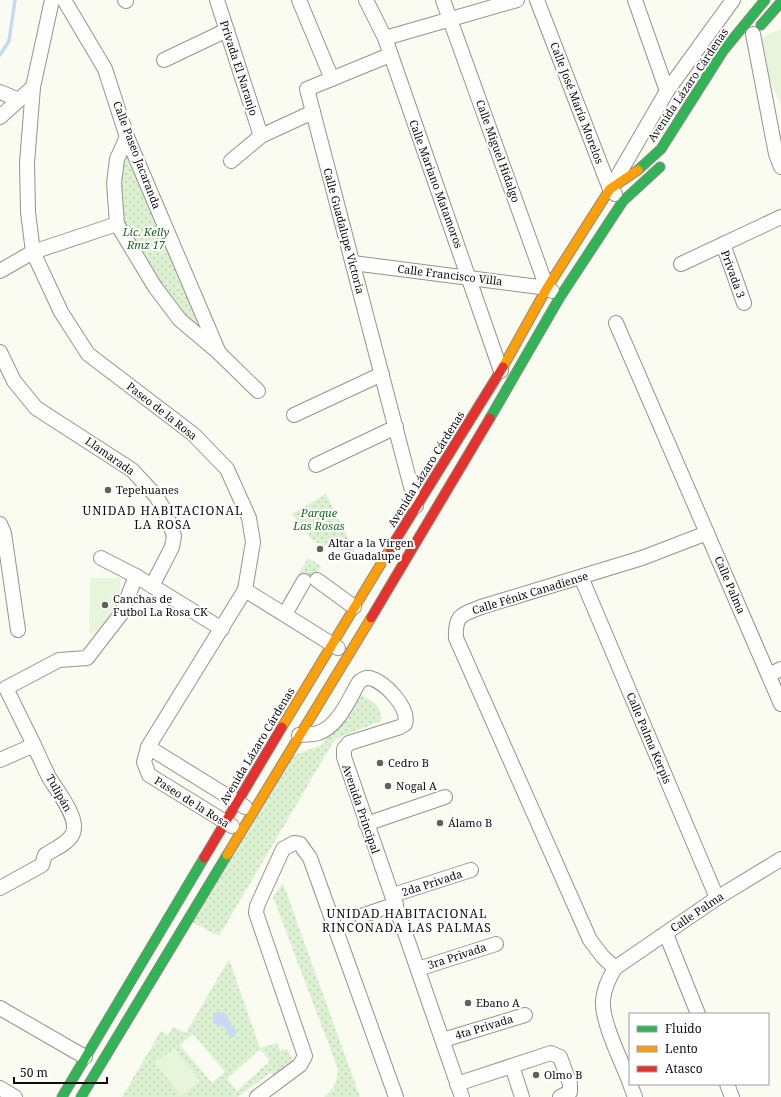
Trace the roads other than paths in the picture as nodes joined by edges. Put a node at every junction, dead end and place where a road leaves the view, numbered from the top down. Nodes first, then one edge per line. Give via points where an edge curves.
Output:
1 (52, 0) edge
2 (64, 0) edge
3 (217, 0) edge
4 (299, 0) edge
5 (366, 0) edge
6 (443, 0) edge
7 (517, 0) edge
8 (537, 0) edge
9 (635, 0) edge
10 (765, 0) edge
11 (732, 1) edge
12 (781, 2) edge
13 (449, 19) junction
14 (227, 30) junction
15 (385, 38) junction
16 (749, 40) joint
17 (390, 55) junction
18 (164, 60) dead end
19 (332, 79) junction
20 (33, 87) junction
21 (667, 91) junction
22 (0, 92) edge
23 (19, 100) junction
24 (313, 112) junction
25 (0, 117) edge
26 (261, 136) junction
27 (127, 137) junction
28 (667, 160) dead end
29 (231, 161) dead end
30 (781, 167) edge
31 (610, 189) junction
32 (623, 201) junction
33 (781, 217) edge
34 (117, 224) junction
35 (723, 244) junction
36 (33, 252) junction
37 (353, 263) junction
38 (681, 264) dead end
39 (0, 271) edge
40 (469, 277) junction
41 (547, 288) junction
42 (560, 297) junction
43 (744, 303) dead end
44 (616, 323) dead end
45 (0, 352) edge
46 (219, 353) junction
47 (501, 371) junction
48 (382, 374) junction
49 (258, 390) dead end
50 (294, 416) dead end
51 (396, 427) junction
52 (316, 465) dead end
53 (416, 506) junction
54 (0, 524) edge
55 (707, 533) junction
56 (101, 558) dead end
57 (136, 576) junction
58 (581, 577) junction
59 (152, 586) junction
60 (245, 590) junction
61 (354, 607) junction
62 (285, 614) junction
63 (222, 629) junction
64 (18, 630) dead end
65 (332, 644) junction
66 (347, 654) junction
67 (775, 672) edge
68 (3, 689) edge
69 (781, 704) edge
70 (299, 735) junction
71 (34, 745) junction
72 (148, 747) junction
73 (0, 760) edge
74 (445, 797) dead end
75 (238, 802) junction
76 (253, 811) junction
77 (226, 822) junction
78 (366, 824) junction
79 (240, 832) junction
80 (781, 859) edge
81 (471, 870) dead end
82 (0, 888) edge
83 (717, 898) junction
84 (394, 900) junction
85 (361, 916) dead end
86 (666, 934) junction
87 (496, 944) dead end
88 (615, 968) junction
89 (418, 969) junction
90 (0, 1008) edge
91 (698, 1013) edge
92 (525, 1015) dead end
93 (443, 1040) junction
94 (85, 1057) junction
95 (512, 1066) junction
96 (629, 1080) edge
97 (631, 1085) edge
98 (727, 1085) edge
99 (0, 1088) edge
100 (460, 1090) edge
101 (15, 1097) edge
102 (62, 1097) edge
103 (81, 1097) edge
104 (257, 1097) edge
105 (396, 1097) edge
106 (522, 1097) edge
107 (560, 1097) edge
108 (636, 1097) edge
109 (732, 1097) edge

1 - 20 street, Paseo de la Rosa
2 - 27 street, Calle Paseo Jacaranda via 105,69
3 - 14 street, Privada El Naranjo
4 - 19 street
5 - 15 street, Calle Mariano Matamoros
6 - 13 street, Calle Miguel Hidalgo
7 - 13 street
8 - 31 street, Calle José María Morelos
9 - 21 street
10 - 31 main road, Avenida Lázaro Cárdenas via 723,51 661,149 645,165
11 - 21 street
12 - 16 main road
13 - 15 street
13 - 41 street, Calle Miguel Hidalgo
14 - 18 street
14 - 26 street, Privada El Naranjo
15 - 17 street, Calle Mariano Matamoros
16 - 30 street
17 - 19 street
17 - 40 street, Calle Mariano Matamoros
19 - 24 street, Calle Guadalupe Victoria via 307,89
20 - 23 street
20 - 36 street, Paseo de la Rosa via 27,163 28,212
21 - 31 street
22 - 23 street
23 - 25 street
24 - 26 street
24 - 37 street, Calle Guadalupe Victoria
26 - 29 street
27 - 34 street via 117,159 114,183
27 - 46 street, Calle Paseo Jacaranda
28 - 32 main road
31 - 32 street, Calle José María Morelos
31 - 41 main road, Avenida Lázaro Cárdenas
32 - 42 main road
33 - 35 street
34 - 36 street
34 - 46 street via 155,287 180,320
35 - 38 street
35 - 43 street, Privada 3
36 - 39 street
36 - 60 street, Paseo de la Rosa via 61,312 88,354 193,434 227,469 249,518 253,542
37 - 40 street, Calle Francisco Villa
37 - 48 street, Calle Guadalupe Victoria
40 - 41 street, Calle Francisco Villa
40 - 47 street, Calle Mariano Matamoros
41 - 42 street
41 - 47 main road, Avenida Lázaro Cárdenas
42 - 66 main road via 453,482
44 - 55 street
45 - 59 street, Llamarada via 14,381 36,408 132,470 156,496 166,513 174,536 172,547
46 - 49 street, Calle Paseo Jacaranda
47 - 53 main road, Avenida Lázaro Cárdenas
48 - 50 street
48 - 51 street, Calle Guadalupe Victoria
51 - 52 street
51 - 53 street, Calle Guadalupe Victoria
53 - 61 main road, Avenida Lázaro Cárdenas
54 - 64 street via 4,533
55 - 58 street, Calle Fénix Canadiense via 642,558
55 - 67 street, Calle Palma
56 - 57 street
57 - 59 street
57 - 68 street via 121,614 87,658 59,660
58 - 83 street, Calle Palma Kerpis
58 - 88 street, Calle Fénix Canadiense via 463,614 455,624 456,638 590,940
59 - 63 street
60 - 62 street
60 - 63 street, Paseo de la Rosa
61 - 62 street via 310,581
61 - 65 main road, Avenida Lázaro Cárdenas
62 - 65 street
63 - 72 street, Paseo de la Rosa
65 - 66 street
65 - 75 main road, Avenida Lázaro Cárdenas
66 - 70 main road
67 - 69 street, Calle Palma
68 - 71 street, Tulipán
70 - 76 main road
70 - 78 street, Avenida Principal via 317,734 328,728 364,678 376,681 399,701 406,713 405,724 349,743 343,751
71 - 73 street
71 - 82 street, Tulipán via 49,778 69,810 74,824 73,834 45,855 42,865
72 - 75 street
72 - 77 street, Paseo de la Rosa via 144,762 149,775
74 - 78 street
75 - 76 street
75 - 77 main road, Avenida Lázaro Cárdenas
76 - 79 main road
77 - 79 street, Paseo de la Rosa
77 - 94 main road, Avenida Lázaro Cárdenas
78 - 84 street, Avenida Principal
79 - 103 main road
80 - 83 street, Calle Palma
81 - 84 street, 2da Privada
83 - 86 street, Calle Palma
84 - 85 street, 2da Privada
84 - 89 street, Avenida Principal
86 - 88 street, Calle Palma
86 - 91 street
87 - 89 street, 3ra Privada
88 - 96 street via 603,1001 608,1025
89 - 93 street, Avenida Principal
90 - 94 street
92 - 93 street, 4ta Privada
93 - 100 street, Avenida Principal
94 - 102 main road, Avenida Lázaro Cárdenas
95 - 100 street, Avenida Principal
95 - 106 street
95 - 107 street, Avenida Principal via 551,1053 556,1054 560,1057 571,1089
97 - 108 street
98 - 109 street
99 - 101 street
104 - 105 street via 300,1066 305,1056 256,913 283,849 294,843 300,844 310,858

